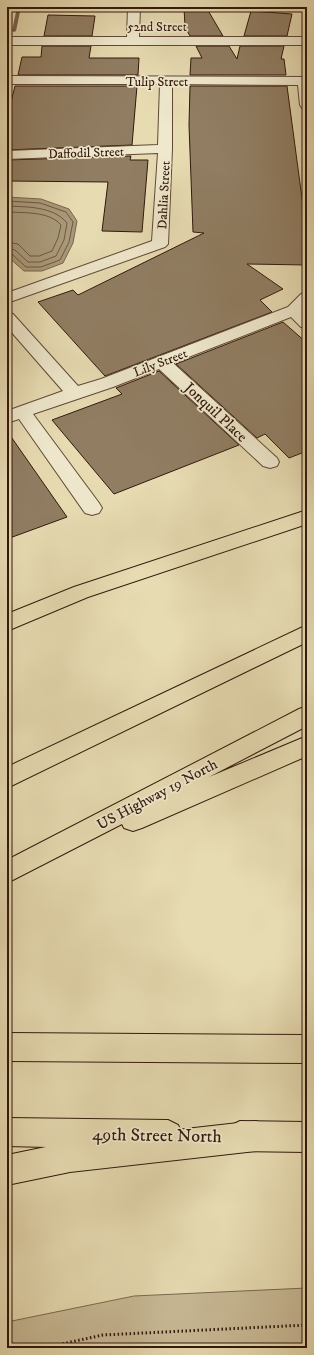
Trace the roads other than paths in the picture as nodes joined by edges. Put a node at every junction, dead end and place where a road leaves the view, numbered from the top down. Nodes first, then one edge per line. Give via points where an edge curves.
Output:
1 (134, 7) edge
2 (7, 41) edge
3 (307, 41) edge
4 (133, 42) junction
5 (7, 80) edge
6 (166, 81) junction
7 (306, 81) edge
8 (307, 105) edge
9 (165, 149) junction
10 (7, 155) edge
11 (307, 297) edge
12 (7, 298) edge
13 (294, 310) junction
14 (7, 317) edge
15 (307, 323) edge
16 (162, 362) junction
17 (74, 393) junction
18 (15, 414) edge
19 (270, 462) dead end
20 (92, 508) dead end
21 (307, 517) edge
22 (7, 623) edge
23 (307, 633) edge
24 (307, 715) edge
25 (307, 746) edge
26 (7, 778) edge
27 (7, 872) edge
28 (7, 876) edge
29 (7, 1047) edge
30 (307, 1049) edge
31 (7, 1132) edge
32 (256, 1136) junction
33 (307, 1137) edge
34 (7, 1170) edge

1 - 4 street
2 - 4 street, 52nd Street
3 - 4 street, 52nd Street
5 - 6 street, Tulip Street
6 - 7 street, Tulip Street
6 - 9 street, Dahlia Street
7 - 8 street
9 - 10 street, Daffodil Street
9 - 12 street, Dahlia Street via 160,244
11 - 13 street, Lily Street
13 - 15 street
13 - 16 street, Lily Street
14 - 17 street
16 - 17 street, Lily Street
16 - 19 street, Jonquil Place
17 - 18 street, Lily Street
18 - 20 street
21 - 22 main road via 81,592
23 - 26 main road
24 - 27 main road, US Highway 19 North
25 - 28 main road
29 - 30 main road
31 - 32 main road, 49th Street North
32 - 33 main road, 49th Street North
32 - 34 main road via 70,1158

